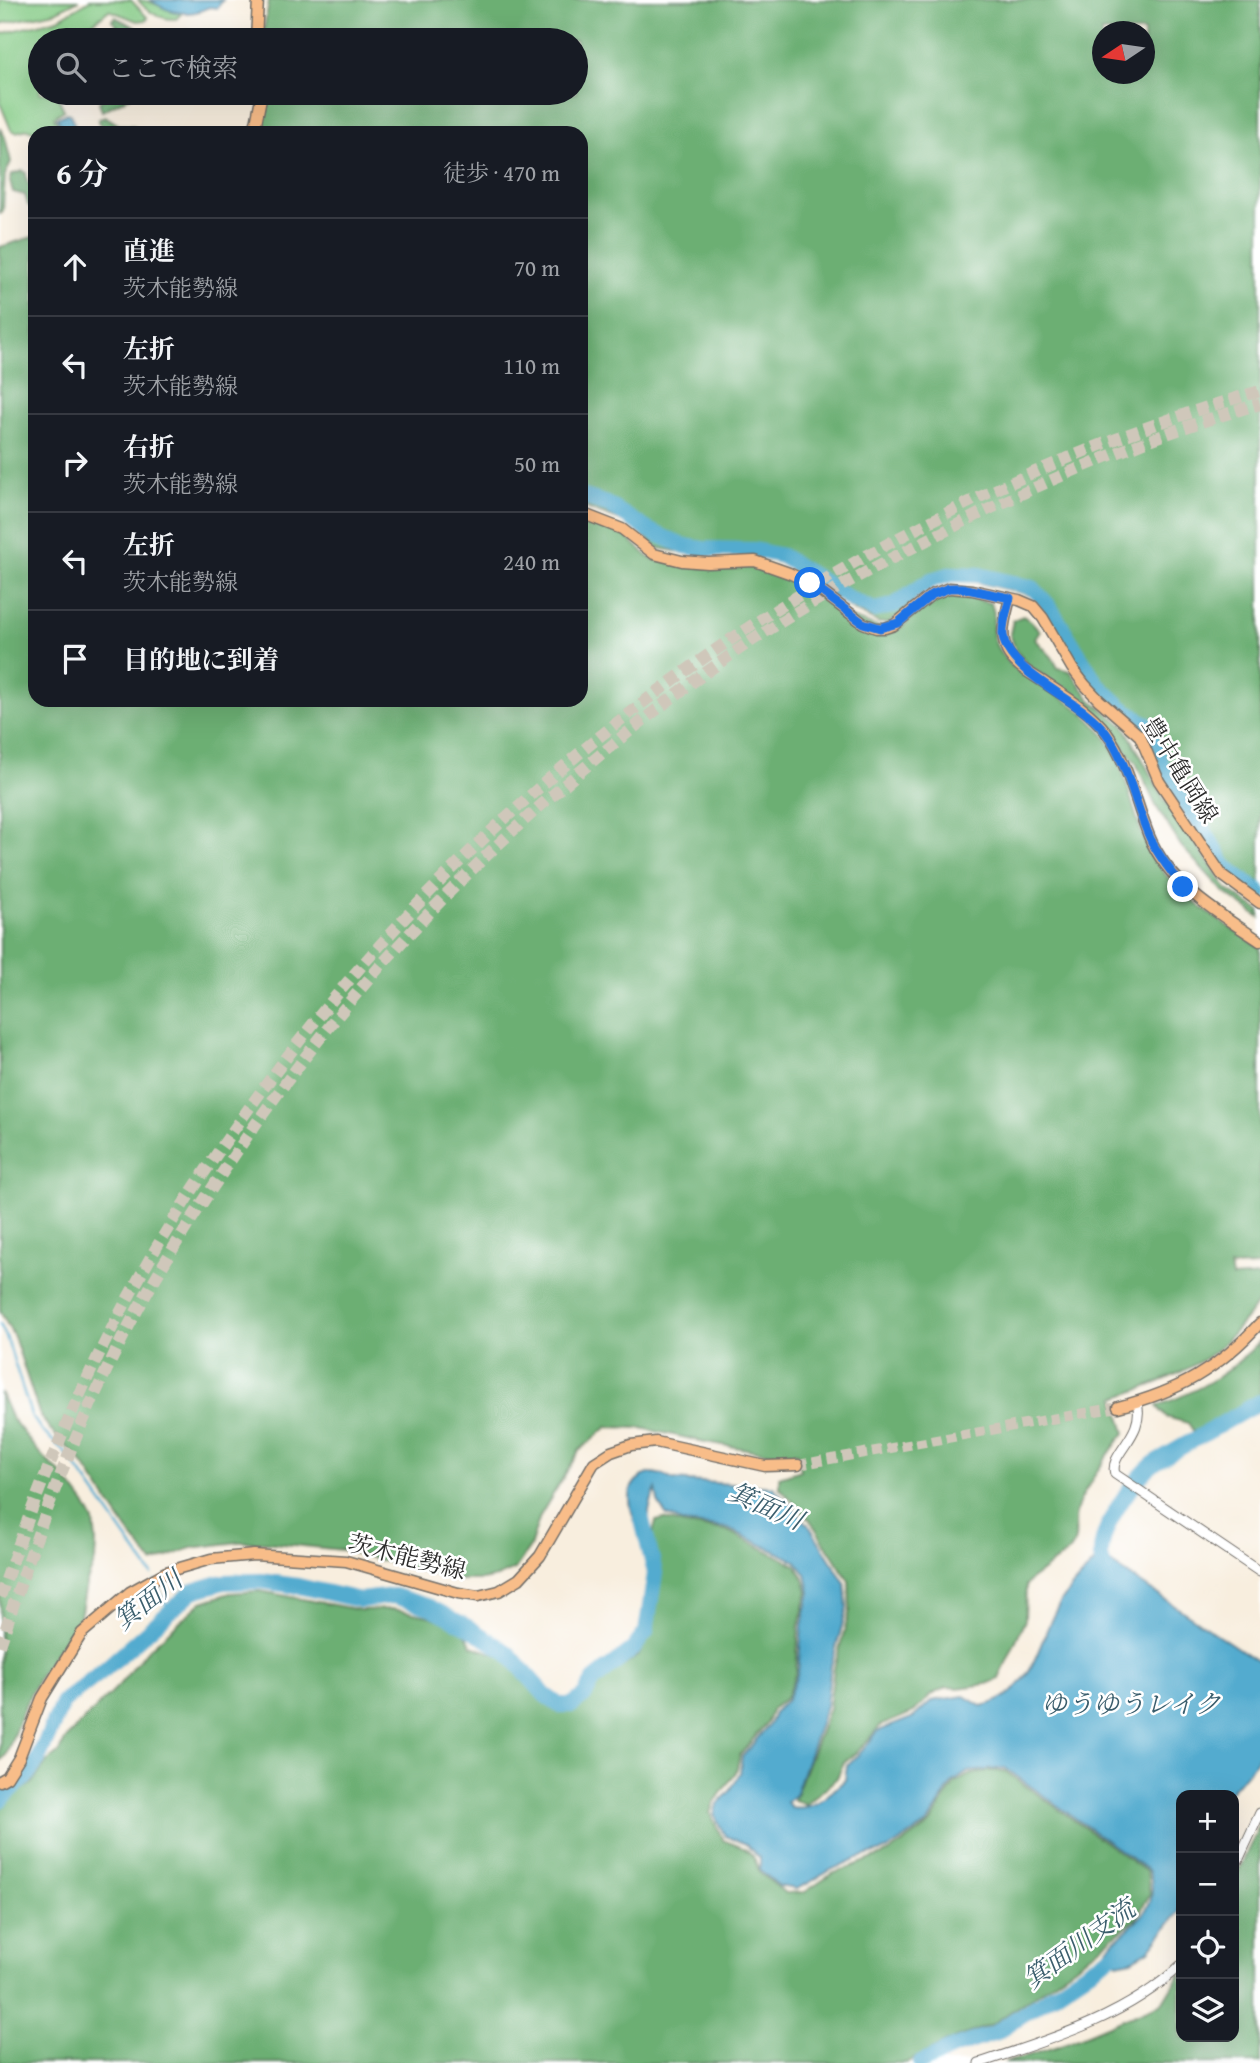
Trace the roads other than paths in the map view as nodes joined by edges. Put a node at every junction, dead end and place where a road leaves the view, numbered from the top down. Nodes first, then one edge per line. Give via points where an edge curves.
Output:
1 (258, 0) edge
2 (257, 28) edge
3 (260, 105) edge
4 (255, 126) edge
5 (588, 516) edge
6 (1010, 598) junction
7 (1260, 903) edge
8 (1260, 941) edge
9 (1260, 1323) edge
10 (1139, 1401) junction
11 (1118, 1407) tunnel mouth
12 (798, 1465) tunnel mouth
13 (1260, 1572) edge
14 (0, 1781) edge
15 (1260, 1813) edge
16 (1239, 1858) edge
17 (1176, 1969) edge
18 (979, 2063) edge

1 - 2 main road
3 - 4 main road
5 - 6 main road via 622,528 654,554 695,562 755,561 789,573 876,628 894,625 931,595 949,588
6 - 7 main road, 豊中亀岡線 via 1041,614 1085,685 1140,736 1159,781 1222,875
6 - 8 main road via 1003,631 1010,655 1088,713 1106,732 1124,763 1150,839 1183,887
9 - 10 main road via 1193,1379
10 - 11 main road
10 - 13 street via 1137,1426 1114,1467 1115,1474
12 - 14 main road, 茨木能勢線 via 765,1466 656,1442 611,1452 594,1463 540,1556 519,1579 478,1596 346,1561 254,1555 211,1559 166,1572 130,1592 82,1633 42,1698 19,1758
15 - 16 street
17 - 18 street via 1130,2003 1059,2036

